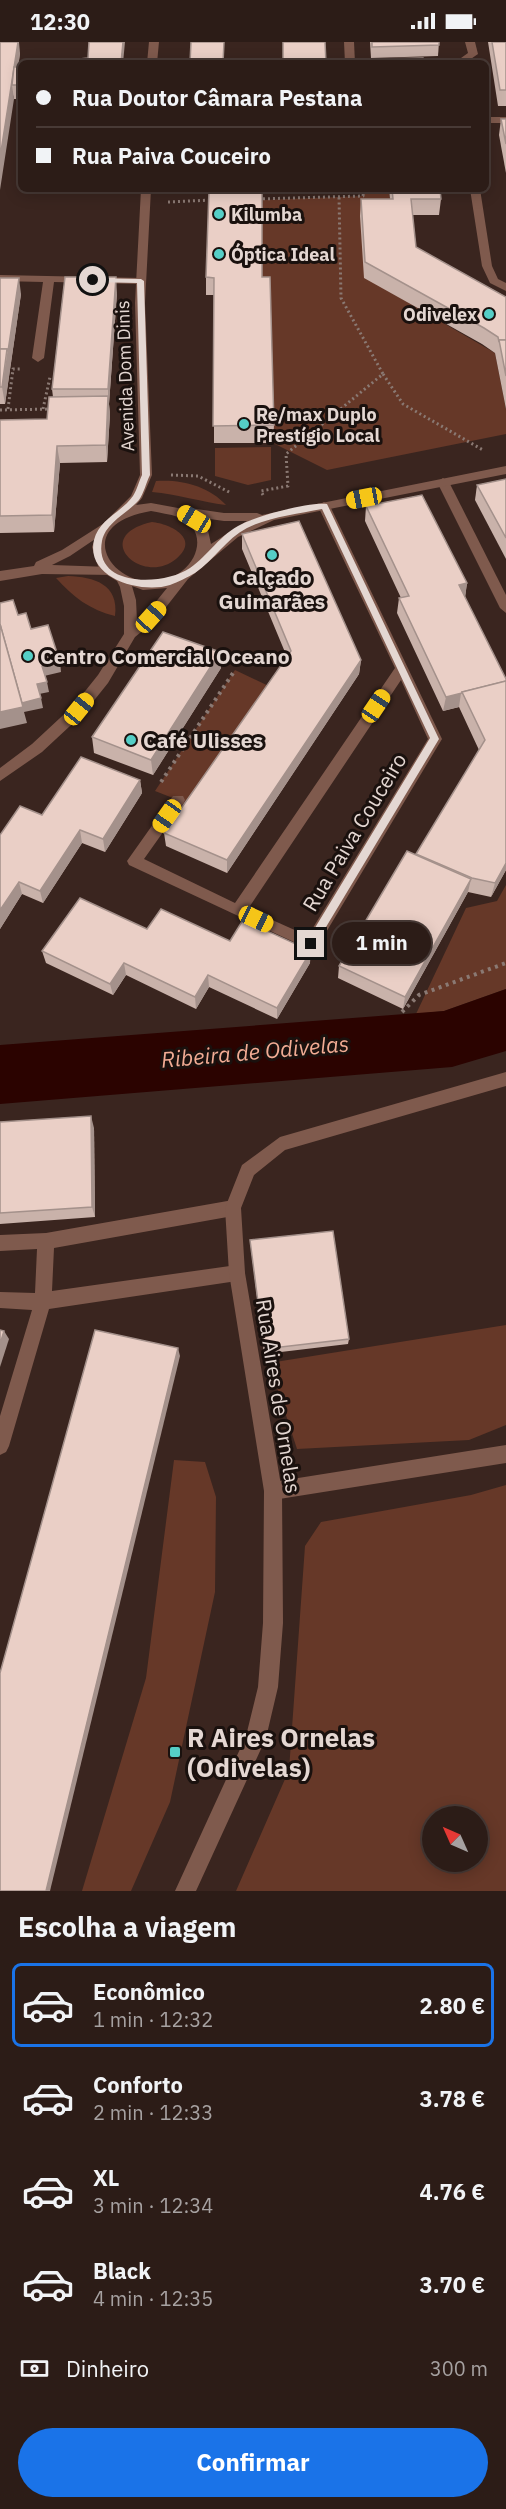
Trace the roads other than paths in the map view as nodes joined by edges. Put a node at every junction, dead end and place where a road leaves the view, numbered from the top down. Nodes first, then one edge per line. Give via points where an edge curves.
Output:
1 (153, 42) edge
2 (349, 42) edge
3 (470, 42) edge
4 (152, 60) edge
5 (350, 60) edge
6 (464, 60) edge
7 (489, 120) edge
8 (506, 120) edge
9 (146, 192) edge
10 (475, 192) edge
11 (0, 278) edge
12 (49, 279) junction
13 (141, 281) junction
14 (506, 288) edge
15 (38, 358) dead end
16 (506, 470) edge
17 (443, 482) junction
18 (324, 506) junction
19 (167, 508) junction
20 (118, 516) junction
21 (272, 516) junction
22 (106, 526) junction
23 (201, 561) junction
24 (32, 569) junction
25 (110, 572) junction
26 (0, 576) edge
27 (182, 578) junction
28 (123, 580) junction
29 (506, 609) edge
30 (130, 634) junction
31 (402, 668) junction
32 (0, 774) edge
33 (178, 800) road end
34 (238, 911) junction
35 (506, 1079) edge
36 (233, 1208) junction
37 (46, 1241) junction
38 (0, 1243) edge
39 (237, 1273) junction
40 (0, 1300) edge
41 (43, 1301) junction
42 (0, 1446) edge
43 (506, 1454) edge
44 (273, 1491) junction
45 (185, 1891) edge

1 - 4 street
2 - 5 street
3 - 6 street via 473,54
7 - 8 street
9 - 13 street, Avenida Dom Dinis
10 - 14 street via 487,267 494,282
11 - 12 street
12 - 13 street
12 - 15 street
13 - 20 street, Avenida Dom Dinis via 146,475 136,498
16 - 17 street
17 - 18 street
17 - 29 street
18 - 21 street
18 - 31 street, Rua Paiva Couceiro
19 - 20 street via 134,509
19 - 21 street via 224,517
19 - 23 street via 194,519 202,529 206,551
20 - 22 street
21 - 23 street via 230,534
22 - 24 street via 66,553
22 - 25 street via 97,551
23 - 27 street
24 - 25 street
24 - 26 street
25 - 28 street
27 - 28 street via 153,585
27 - 30 street via 151,617
28 - 30 street via 133,611
30 - 32 street via 79,709 37,748
31 - 34 street
31 - 34 street, Rua Paiva Couceiro via 435,739 311,944
33 - 34 street, Rua Paiva Couceiro via 135,861
35 - 36 street, Rua Aires de Ornelas via 280,1144 248,1170
36 - 37 street
36 - 39 street, Rua Aires de Ornelas
37 - 38 street
37 - 41 street
39 - 41 street
39 - 44 street, Rua Aires de Ornelas
40 - 41 street
41 - 42 street
43 - 44 street
44 - 45 street, Rua Aires de Ornelas via 273,1623 268,1687 256,1738

